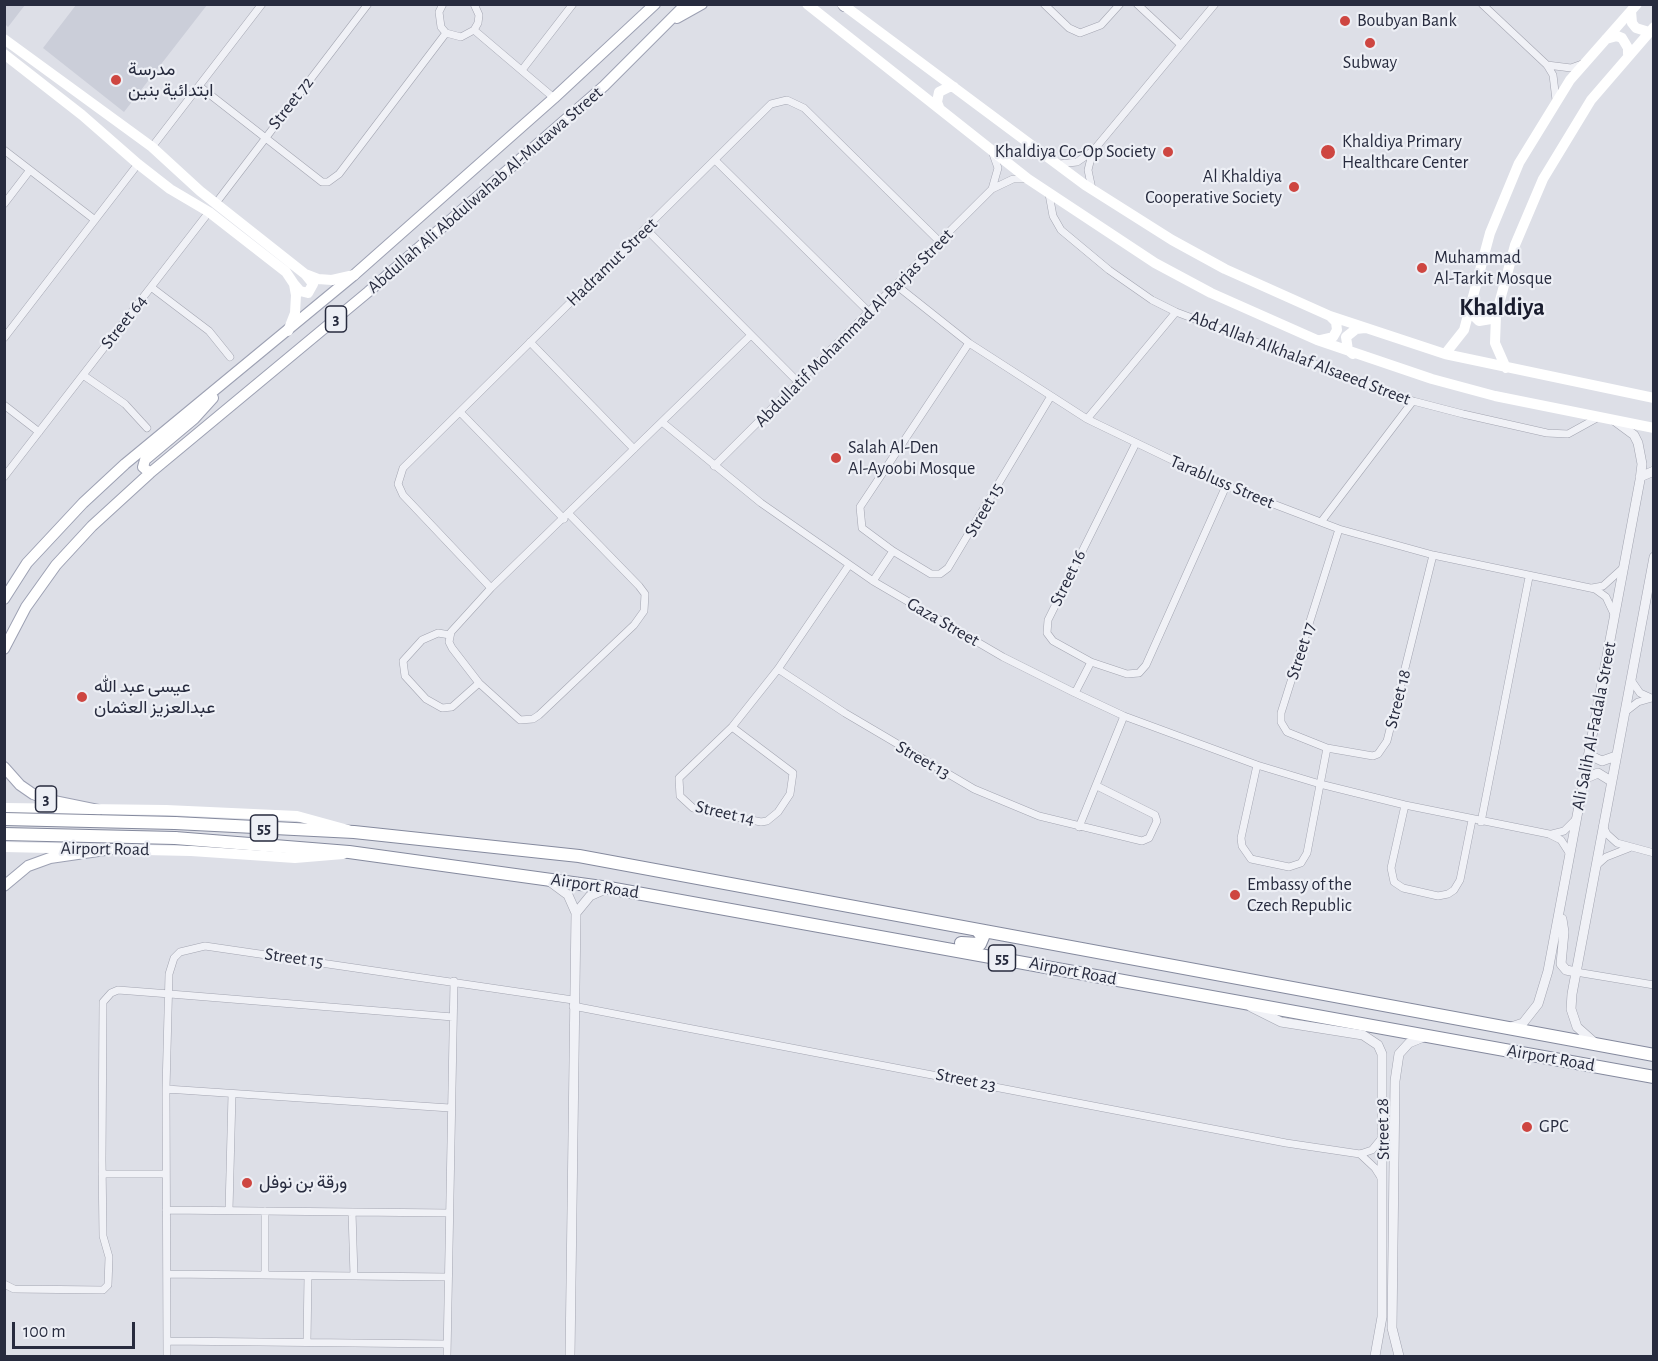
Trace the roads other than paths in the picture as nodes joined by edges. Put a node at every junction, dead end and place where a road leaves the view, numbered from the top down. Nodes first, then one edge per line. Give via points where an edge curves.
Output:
1 (262, 4) edge
2 (368, 4) edge
3 (474, 4) edge
4 (573, 4) edge
5 (655, 4) edge
6 (686, 4) edge
7 (702, 4) edge
8 (807, 4) edge
9 (1044, 4) edge
10 (1120, 4) edge
11 (1137, 4) edge
12 (1215, 4) edge
13 (1482, 4) edge
14 (443, 5) edge
15 (843, 5) edge
16 (1634, 8) edge
17 (669, 21) junction
18 (1651, 29) edge
19 (474, 30) junction
20 (446, 33) junction
21 (4, 39) edge
22 (1605, 39) junction
23 (1180, 44) junction
24 (4, 54) edge
25 (1628, 54) junction
26 (1547, 64) junction
27 (1582, 64) junction
28 (522, 70) junction
29 (199, 86) junction
30 (954, 87) junction
31 (554, 98) junction
32 (1556, 100) junction
33 (939, 108) junction
34 (122, 125) junction
35 (264, 138) junction
36 (109, 141) junction
37 (152, 147) junction
38 (4, 150) edge
39 (992, 151) junction
40 (1093, 151) junction
41 (715, 160) junction
42 (138, 164) junction
43 (1057, 164) junction
44 (30, 170) junction
45 (182, 172) junction
46 (1028, 179) junction
47 (170, 189) junction
48 (993, 189) junction
49 (1092, 189) junction
50 (1049, 194) junction
51 (216, 203) junction
52 (4, 204) edge
53 (209, 212) junction
54 (95, 220) junction
55 (646, 229) junction
56 (940, 242) junction
57 (304, 274) junction
58 (354, 275) junction
59 (294, 284) junction
60 (896, 285) junction
61 (151, 287) junction
62 (869, 312) junction
63 (1176, 312) junction
64 (1470, 312) junction
65 (1496, 315) junction
66 (1330, 316) junction
67 (1365, 328) junction
68 (288, 331) junction
69 (751, 335) junction
70 (4, 338) edge
71 (1317, 340) junction
72 (530, 342) junction
73 (969, 343) junction
74 (1353, 354) junction
75 (1445, 354) junction
76 (230, 357) dead end
77 (1506, 368) junction
78 (83, 375) junction
79 (224, 383) junction
80 (799, 383) junction
81 (1051, 396) junction
82 (1653, 398) edge
83 (1413, 401) junction
84 (4, 405) edge
85 (460, 412) junction
86 (1597, 418) junction
87 (1088, 419) junction
88 (1615, 421) junction
89 (662, 422) junction
90 (147, 428) dead end
91 (1653, 428) edge
92 (39, 432) junction
93 (1135, 444) junction
94 (634, 449) junction
95 (714, 466) junction
96 (1653, 471) edge
97 (150, 473) junction
98 (4, 477) edge
99 (1640, 477) junction
100 (1226, 486) junction
101 (566, 516) junction
102 (1321, 522) junction
103 (1339, 529) junction
104 (893, 550) junction
105 (1433, 555) junction
106 (1653, 562) edge
107 (27, 563) junction
108 (849, 565) junction
109 (1624, 566) junction
110 (1529, 577) junction
111 (873, 581) junction
112 (4, 585) edge
113 (1589, 587) junction
114 (491, 588) junction
115 (4, 599) edge
116 (1615, 618) junction
117 (450, 635) junction
118 (4, 648) edge
119 (1091, 662) junction
120 (778, 669) junction
121 (1631, 679) junction
122 (479, 683) junction
123 (1075, 693) junction
124 (1652, 698) edge
125 (1624, 713) junction
126 (1124, 716) junction
127 (732, 727) junction
128 (1327, 748) junction
129 (1589, 755) junction
130 (1616, 756) junction
131 (1257, 765) junction
132 (4, 767) edge
133 (1584, 779) junction
134 (1611, 781) junction
135 (1320, 784) junction
136 (1097, 786) junction
137 (1405, 806) junction
138 (4, 808) edge
139 (26, 808) junction
140 (98, 810) junction
141 (4, 819) edge
142 (1577, 819) junction
143 (1472, 820) junction
144 (1481, 822) junction
145 (1079, 826) junction
146 (1603, 826) junction
147 (354, 832) junction
148 (4, 834) edge
149 (1550, 834) junction
150 (4, 847) edge
151 (28, 848) junction
152 (1629, 848) junction
153 (112, 849) junction
154 (349, 852) junction
155 (1653, 852) edge
156 (1570, 854) junction
157 (1595, 868) junction
158 (547, 879) junction
159 (4, 886) edge
160 (609, 888) junction
161 (576, 913) junction
162 (1560, 914) junction
163 (850, 930) junction
164 (977, 930) junction
165 (1576, 972) junction
166 (454, 981) junction
167 (1653, 986) edge
168 (170, 994) junction
169 (573, 1003) junction
170 (1243, 1003) junction
171 (453, 1017) junction
172 (1511, 1027) junction
173 (1426, 1036) junction
174 (1595, 1043) junction
175 (1653, 1054) edge
176 (1653, 1077) edge
177 (166, 1089) junction
178 (232, 1095) junction
179 (450, 1107) junction
180 (1383, 1133) junction
181 (1360, 1154) junction
182 (102, 1174) junction
183 (166, 1174) junction
184 (1383, 1182) junction
185 (166, 1210) junction
186 (229, 1210) junction
187 (265, 1211) junction
188 (352, 1212) junction
189 (449, 1214) junction
190 (167, 1274) junction
191 (265, 1275) junction
192 (308, 1276) junction
193 (354, 1276) junction
194 (448, 1277) junction
195 (4, 1284) edge
196 (167, 1341) junction
197 (307, 1342) junction
198 (447, 1344) junction
199 (167, 1356) edge
200 (447, 1356) edge
201 (570, 1356) edge
202 (1375, 1356) edge
203 (1399, 1356) edge

1 - 29 street
2 - 35 street, Street 72
3 - 19 street via 479,15
4 - 28 street
5 - 31 main road, Abdullah Ali Abdulwahab Al-Mutawa Street / 3
6 - 17 main road, Abdullah Ali Abdulwahab Al-Mutawa Street / 3
7 - 17 main road
8 - 33 main road, Abd Allah Alkhalaf Alsaeed Street
9 - 10 street via 1069,28 1080,33 1101,25
11 - 23 street
12 - 23 street
13 - 26 street
14 - 20 street via 439,20
15 - 30 main road
16 - 18 main road via 1632,23 1636,28
16 - 22 main road
17 - 97 main road, Abdullah Ali Abdulwahab Al-Mutawa Street / 3 via 587,102 368,292
18 - 25 main road
19 - 20 street via 461,37
19 - 28 street
20 - 35 street via 339,174 328,182 318,180
21 - 34 main road
22 - 25 main road via 1622,38
22 - 27 main road
23 - 40 street
24 - 36 main road
25 - 65 main road via 1590,100 1543,179 1515,245
26 - 27 street via 1565,68
26 - 32 street via 1553,75
27 - 32 main road
28 - 31 street
29 - 35 street
29 - 37 street
30 - 33 main road via 939,92
30 - 43 main road
31 - 58 main road, Abdullah Ali Abdulwahab Al-Mutawa Street / 3
32 - 64 main road via 1519,163 1494,223
33 - 39 main road, Abd Allah Alkhalaf Alsaeed Street
34 - 36 main road via 109,128
34 - 37 main road
35 - 51 street, Street 72
36 - 42 main road
37 - 45 main road
38 - 44 street
39 - 46 main road, Abd Allah Alkhalaf Alsaeed Street
39 - 48 street via 998,168
40 - 43 street via 1077,162
40 - 49 street via 1089,170
41 - 55 street, Hadramut Street
41 - 56 street, Hadramut Street via 771,104 793,101
41 - 62 street
42 - 47 main road
42 - 54 street
43 - 49 main road
44 - 52 street
44 - 54 street
45 - 47 main road via 183,185
45 - 51 main road
46 - 48 street, Abdullatif Mohammad Al-Barjas Street via 1013,179
46 - 50 main road, Abd Allah Alkhalaf Alsaeed Street
47 - 53 main road
48 - 56 street, Abdullatif Mohammad Al-Barjas Street
49 - 66 main road via 1216,264
50 - 63 street, Abd Allah Alkhalaf Alsaeed Street via 1053,216 1061,230 1109,270
50 - 71 main road, Abd Allah Alkhalaf Alsaeed Street via 1155,263 1242,308
51 - 57 main road
53 - 59 main road via 286,272
53 - 61 street, Street 64
54 - 70 street
55 - 69 street
55 - 72 street, Hadramut Street
56 - 60 street, Abdullatif Mohammad Al-Barjas Street
57 - 58 main road via 332,280
57 - 59 main road via 313,284 312,289 304,294
58 - 68 main road, Abdullah Ali Abdulwahab Al-Mutawa Street / 3
59 - 68 main road via 295,313
60 - 62 street, Abdullatif Mohammad Al-Barjas Street
60 - 73 street, Tarabluss Street
61 - 76 street via 209,331
61 - 78 street, Street 64
62 - 80 street, Abdullatif Mohammad Al-Barjas Street
63 - 83 street, Abd Allah Alkhalaf Alsaeed Street
63 - 87 street
64 - 65 main road via 1479,321 1491,320
64 - 75 main road via 1457,342
65 - 77 main road via 1495,343
66 - 67 main road
66 - 71 main road via 1337,330 1325,341
67 - 74 main road via 1346,337 1348,350
67 - 75 main road
68 - 79 main road, Abdullah Ali Abdulwahab Al-Mutawa Street / 3
69 - 80 street
69 - 89 street
71 - 74 main road, Abd Allah Alkhalaf Alsaeed Street
72 - 85 street, Hadramut Street
72 - 94 street
73 - 81 street, Tarabluss Street
73 - 104 street via 860,507 862,528
74 - 86 main road, Abd Allah Alkhalaf Alsaeed Street via 1442,382
75 - 77 main road
77 - 82 main road
78 - 90 street via 125,404
78 - 92 street, Street 64
79 - 97 main road via 199,413 145,460 143,467
79 - 107 main road, Abdullah Ali Abdulwahab Al-Mutawa Street / 3 via 125,464
80 - 95 street, Abdullatif Mohammad Al-Barjas Street
81 - 87 street, Tarabluss Street
81 - 104 street, Street 15 via 948,568 931,574
83 - 86 street, Abd Allah Alkhalaf Alsaeed Street via 1547,433 1568,434
83 - 102 street
84 - 92 street
85 - 101 street
85 - 114 street, Hadramut Street via 402,468 398,484 403,495
86 - 88 main road, Abd Allah Alkhalaf Alsaeed Street
87 - 93 street, Tarabluss Street
88 - 91 main road, Abd Allah Alkhalaf Alsaeed Street
88 - 99 street, Ali Salih Al-Fadala Street via 1634,435 1638,443
89 - 94 street
89 - 95 street, Gaza Street
92 - 98 street, Street 64
93 - 100 street, Tarabluss Street
93 - 119 street, Street 16 via 1048,620 1049,638
94 - 101 street
95 - 108 street, Gaza Street
96 - 99 street
97 - 118 main road, Abdullah Ali Abdulwahab Al-Mutawa Street / 3 via 56,565 26,607
99 - 109 street, Ali Salih Al-Fadala Street
100 - 102 street, Tarabluss Street
100 - 119 street via 1146,666 1133,675
101 - 114 street
101 - 122 street via 639,586 645,594 644,611 634,625 533,719 517,718
102 - 103 street, Tarabluss Street
103 - 105 street, Tarabluss Street
103 - 128 street, Street 17 via 1281,713 1287,732
104 - 111 street
105 - 110 street, Tarabluss Street
105 - 128 street, Street 18 via 1387,741 1373,756
106 - 121 street, Ali Salih Al-Fadala Street
107 - 112 main road
107 - 115 main road, Abdullah Ali Abdulwahab Al-Mutawa Street / 3
108 - 111 street, Gaza Street
108 - 120 street, Street 14
109 - 113 street via 1603,586
109 - 116 street, Ali Salih Al-Fadala Street
110 - 113 street, Tarabluss Street
110 - 144 street
111 - 123 street, Gaza Street via 1003,657
113 - 116 street via 1606,597
114 - 117 street
116 - 129 street, Ali Salih Al-Fadala Street
117 - 122 street via 452,648
117 - 122 street via 438,633 416,645 403,661 405,676 426,699 442,708 452,707
119 - 123 street
120 - 127 street, Street 14
120 - 145 street, Street 13 via 974,789 1039,816
121 - 124 street via 1640,693
121 - 125 street, Ali Salih Al-Fadala Street
123 - 126 street, Gaza Street
124 - 125 street via 1638,702
125 - 130 street, Ali Salih Al-Fadala Street
126 - 131 street, Gaza Street
126 - 136 street
127 - 127 street, Street 14 via 679,778 680,796 693,808 768,821 790,794 793,773
128 - 135 street
129 - 130 street via 1602,761
129 - 133 street, Ali Salih Al-Fadala Street
130 - 134 street, Ali Salih Al-Fadala Street
131 - 135 street, Gaza Street
131 - 135 street via 1241,838 1244,852 1251,859 1289,867 1301,863 1307,853
132 - 140 main road, 3 via 33,794
133 - 134 street via 1598,773
133 - 142 street, Ali Salih Al-Fadala Street
134 - 146 street, Ali Salih Al-Fadala Street
135 - 137 street, Gaza Street
136 - 145 street
136 - 145 street, Street 13 via 1151,812 1157,821 1154,830 1142,841
137 - 143 street, Gaza Street
137 - 143 street via 1391,868 1394,882 1438,896 1454,890 1460,880
138 - 139 main road, Airport Road
139 - 140 main road, Airport Road
139 - 151 main road via 13,825 16,839
140 - 147 main road, Airport Road via 297,816
141 - 147 highway, Airport Road / 55, bridge
142 - 149 street via 1563,831
142 - 156 street, Ali Salih Al-Fadala Street
143 - 144 street, Gaza Street
144 - 149 street, Gaza Street
146 - 152 street via 1612,839
146 - 157 street, Ali Salih Al-Fadala Street
147 - 164 highway, Airport Road / 55 via 579,856
148 - 154 highway, Airport Road / 55, bridge via 175,838
149 - 156 street via 1562,840
150 - 151 main road, Airport Road
151 - 153 main road, Airport Road
152 - 155 street
152 - 157 street via 1606,857
153 - 154 main road, Airport Road via 295,858 323,858
153 - 159 main road via 50,858 28,866
154 - 158 highway, Airport Road / 55
156 - 162 street, Ali Salih Al-Fadala Street
157 - 165 street, Ali Salih Al-Fadala Street
158 - 160 highway, Airport Road / 55
158 - 161 street via 568,895
160 - 161 street via 590,896
160 - 163 highway, Airport Road / 55
161 - 169 street
162 - 165 street via 1564,932 1561,964
162 - 172 street, Ali Salih Al-Fadala Street via 1538,1004 1522,1023
163 - 164 highway via 882,929 974,945 983,939
163 - 170 highway, Airport Road / 55
164 - 172 highway, Airport Road / 55
165 - 167 street
165 - 174 street, Ali Salih Al-Fadala Street via 1571,1009 1577,1027
166 - 168 street, Street 15 via 205,946 186,949 174,958 169,974
166 - 169 street, Street 15
166 - 171 street
168 - 171 street
168 - 177 street, Street 15
168 - 182 street via 118,990 104,1002
169 - 181 street, Street 23 via 1286,1143
169 - 201 street
170 - 173 highway, Airport Road / 55
170 - 180 street, Street 28 via 1281,1022 1363,1035 1378,1045 1382,1054
171 - 179 street
172 - 174 highway, Airport Road / 55
173 - 176 highway, Airport Road / 55
173 - 203 street, Street 28 via 1409,1044 1396,1064 1392,1328
174 - 175 highway, Airport Road / 55
177 - 178 street
177 - 183 street, Street 15
178 - 179 street
178 - 186 street
179 - 189 street
180 - 181 street via 1376,1146
180 - 184 street, Street 28
181 - 184 street via 1375,1167
182 - 183 street
182 - 195 street via 103,1236 109,1257 107,1288 14,1289
183 - 185 street, Street 15
184 - 202 street, Street 28 via 1382,1317
185 - 186 street
185 - 190 street, Street 15
186 - 187 street
187 - 188 street
187 - 191 street
188 - 189 street
188 - 193 street
189 - 194 street
190 - 191 street
190 - 196 street, Street 15
191 - 192 street
192 - 193 street
192 - 197 street
193 - 194 street
194 - 198 street
196 - 197 street
196 - 199 street, Street 15
197 - 198 street
198 - 200 street

